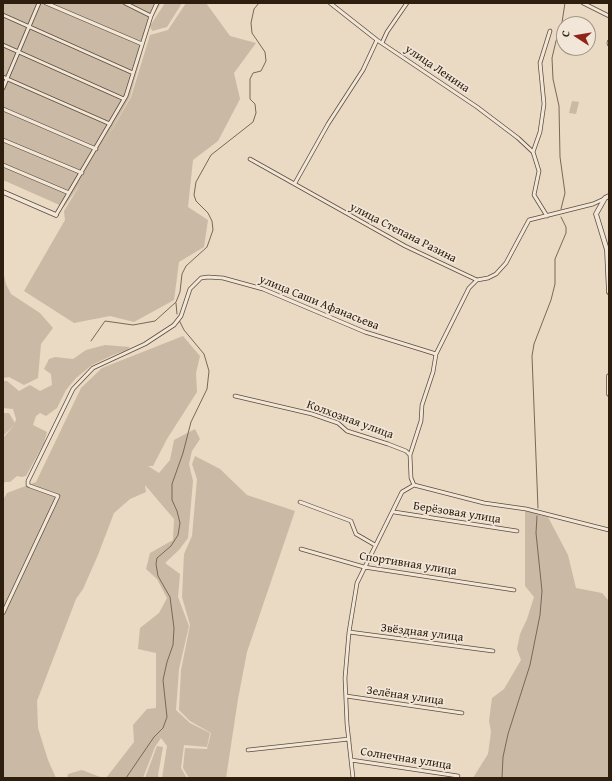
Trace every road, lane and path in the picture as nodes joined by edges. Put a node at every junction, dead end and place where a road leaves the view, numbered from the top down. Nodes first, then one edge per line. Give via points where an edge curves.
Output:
1 (39, 3) edge
2 (46, 3) edge
3 (125, 3) edge
4 (157, 3) edge
5 (330, 3) edge
6 (408, 3) edge
7 (583, 3) edge
8 (3, 15) edge
9 (150, 16) junction
10 (609, 16) edge
11 (29, 26) junction
12 (550, 31) dead end
13 (377, 40) junction
14 (382, 43) junction
15 (142, 44) junction
16 (3, 45) edge
17 (18, 52) junction
18 (133, 73) junction
19 (5, 78) edge
20 (3, 88) edge
21 (124, 99) junction
22 (3, 109) edge
23 (110, 124) junction
24 (3, 140) edge
25 (96, 149) junction
26 (533, 152) junction
27 (250, 159) dead end
28 (3, 164) edge
29 (82, 173) junction
30 (295, 183) junction
31 (3, 192) edge
32 (69, 193) junction
33 (607, 197) edge
34 (56, 215) joint
35 (547, 216) junction
36 (477, 280) junction
37 (609, 292) edge
38 (436, 354) junction
39 (609, 376) edge
40 (609, 394) edge
41 (235, 396) dead end
42 (410, 454) junction
43 (414, 485) junction
44 (300, 502) dead end
45 (394, 512) junction
46 (609, 530) edge
47 (518, 531) dead end
48 (375, 544) junction
49 (301, 550) dead end
50 (364, 567) junction
51 (514, 590) dead end
52 (3, 613) edge
53 (349, 632) junction
54 (494, 650) dead end
55 (346, 696) junction
56 (462, 713) dead end
57 (349, 739) junction
58 (248, 750) dead end
59 (351, 760) junction
60 (458, 776) dead end
61 (353, 778) edge

1 - 11 street
2 - 15 street
3 - 9 street
4 - 9 street
5 - 13 street, улица Ленина
6 - 14 street
7 - 10 street
8 - 11 street
9 - 15 street
11 - 17 street
11 - 18 street
12 - 26 street via 540,64 544,104 540,132
13 - 14 street, улица Ленина
13 - 30 street via 363,70 328,124
14 - 26 street, улица Ленина via 477,107
15 - 18 street
16 - 17 street
17 - 19 street
17 - 21 street
18 - 21 street
19 - 20 street
19 - 23 street
21 - 23 street
22 - 25 street
23 - 25 street
24 - 29 street
25 - 29 street
26 - 35 street via 538,171 534,195
27 - 30 street, улица Степана Разина
28 - 32 street
29 - 32 street
30 - 36 street, улица Степана Разина via 399,243
31 - 34 street
32 - 34 street
33 - 35 street via 593,204
33 - 37 street via 596,214 606,250
35 - 36 street via 529,220 506,263 496,274
36 - 38 street via 469,288
38 - 42 street via 422,405 421,421
38 - 52 street, улица Саши Афанасьева via 365,332 263,289 216,277 200,278 194,283 181,316 174,325 128,353 93,368 73,389 28,481 28,485 58,496
39 - 40 street
41 - 42 street, Колхозная улица via 312,414 338,423 347,431
42 - 43 street via 411,478
43 - 45 street via 402,492
43 - 46 street
44 - 48 street via 351,521 356,534
45 - 47 street, Берёзовая улица
45 - 48 street
48 - 50 street
49 - 50 street, Спортивная улица
50 - 51 street, Спортивная улица
50 - 53 street via 357,583
53 - 54 street, Звёздная улица
53 - 55 street
55 - 56 street, Зелёная улица
55 - 57 street
57 - 58 street
57 - 59 street
59 - 60 street, Солнечная улица
59 - 61 street

